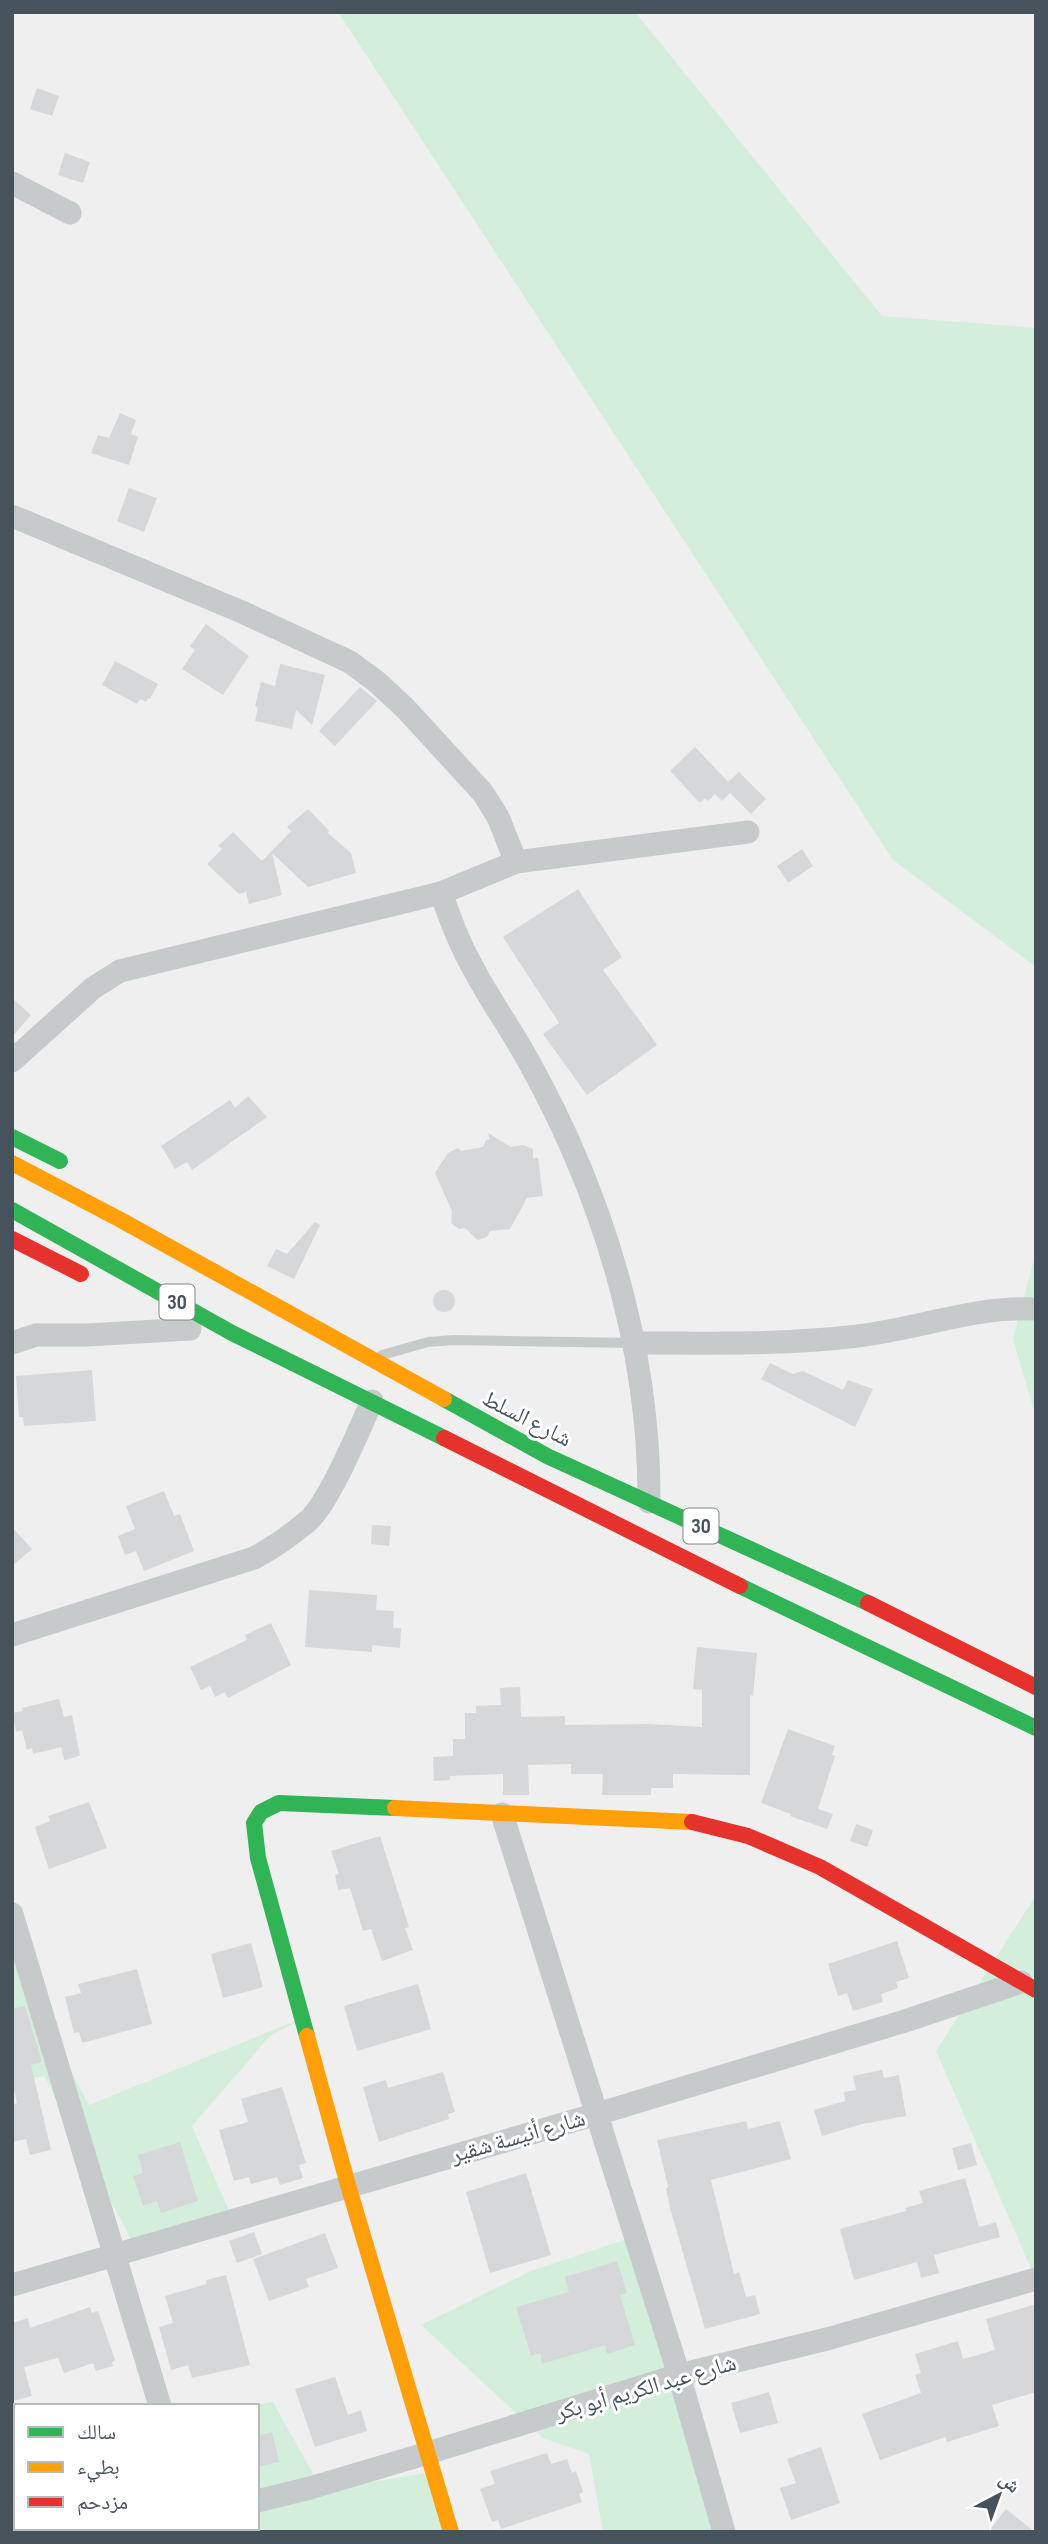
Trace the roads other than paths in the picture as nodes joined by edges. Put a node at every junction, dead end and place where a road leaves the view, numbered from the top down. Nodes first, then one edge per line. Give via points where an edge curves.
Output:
1 (12, 183) edge
2 (70, 213) dead end
3 (12, 516) edge
4 (748, 832) dead end
5 (516, 862) junction
6 (441, 893) junction
7 (12, 1061) edge
8 (12, 1137) edge
9 (12, 1163) edge
10 (77, 1170) dead end
11 (12, 1210) edge
12 (12, 1239) edge
13 (193, 1241) dead end
14 (90, 1278) dead end
15 (262, 1298) junction
16 (1036, 1309) edge
17 (165, 1317) dead end
18 (206, 1337) junction
19 (12, 1343) edge
20 (634, 1343) junction
21 (370, 1359) junction
22 (345, 1388) junction
23 (372, 1401) junction
24 (649, 1502) junction
25 (12, 1635) edge
26 (1036, 1688) edge
27 (1036, 1728) edge
28 (502, 1814) junction
29 (12, 1914) edge
30 (1029, 1986) edge
31 (597, 2114) junction
32 (348, 2185) junction
33 (116, 2255) junction
34 (1036, 2279) edge
35 (12, 2285) edge
36 (679, 2375) junction
37 (159, 2404) edge
38 (428, 2453) junction
39 (259, 2501) edge
40 (451, 2532) edge
41 (724, 2532) edge

1 - 2 street
3 - 5 street via 350,662 405,708 483,793
4 - 5 street
5 - 6 street
6 - 7 street via 120,971 93,988
6 - 20 street via 471,965 529,1061 578,1165 612,1257
8 - 10 main road
9 - 15 main road, شارع السلط / 30
11 - 22 main road, 30 via 232,1333
12 - 14 main road
13 - 15 main road
15 - 21 main road, شارع السلط / 30
16 - 20 street via 978,1312 897,1330 807,1341
17 - 18 main road
18 - 19 street via 36,1335
18 - 22 main road via 306,1385
20 - 21 lane via 454,1340 428,1342
20 - 24 street via 649,1451
21 - 24 main road, شارع السلط / 30 via 547,1456
22 - 23 main road, 30
23 - 25 street via 310,1520 275,1547 254,1558
23 - 27 main road, 30 via 650,1543
24 - 26 main road, شارع السلط / 30
28 - 30 main road via 695,1822 751,1835 841,1877
28 - 31 street
28 - 32 main road via 279,1803 258,1813 254,1822 258,1858
29 - 33 street
30 - 31 street, شارع أنيسة شقير
31 - 32 street, شارع أنيسة شقير
31 - 36 street
32 - 33 street, شارع أنيسة شقير
32 - 38 main road
33 - 35 street, شارع أنيسة شقير
33 - 37 street
34 - 36 street, شارع عبد الكريم أبو بكر via 827,2339
36 - 38 street, شارع عبد الكريم أبو بكر
36 - 41 street
38 - 39 street, شارع عبد الكريم أبو بكر
38 - 40 main road

